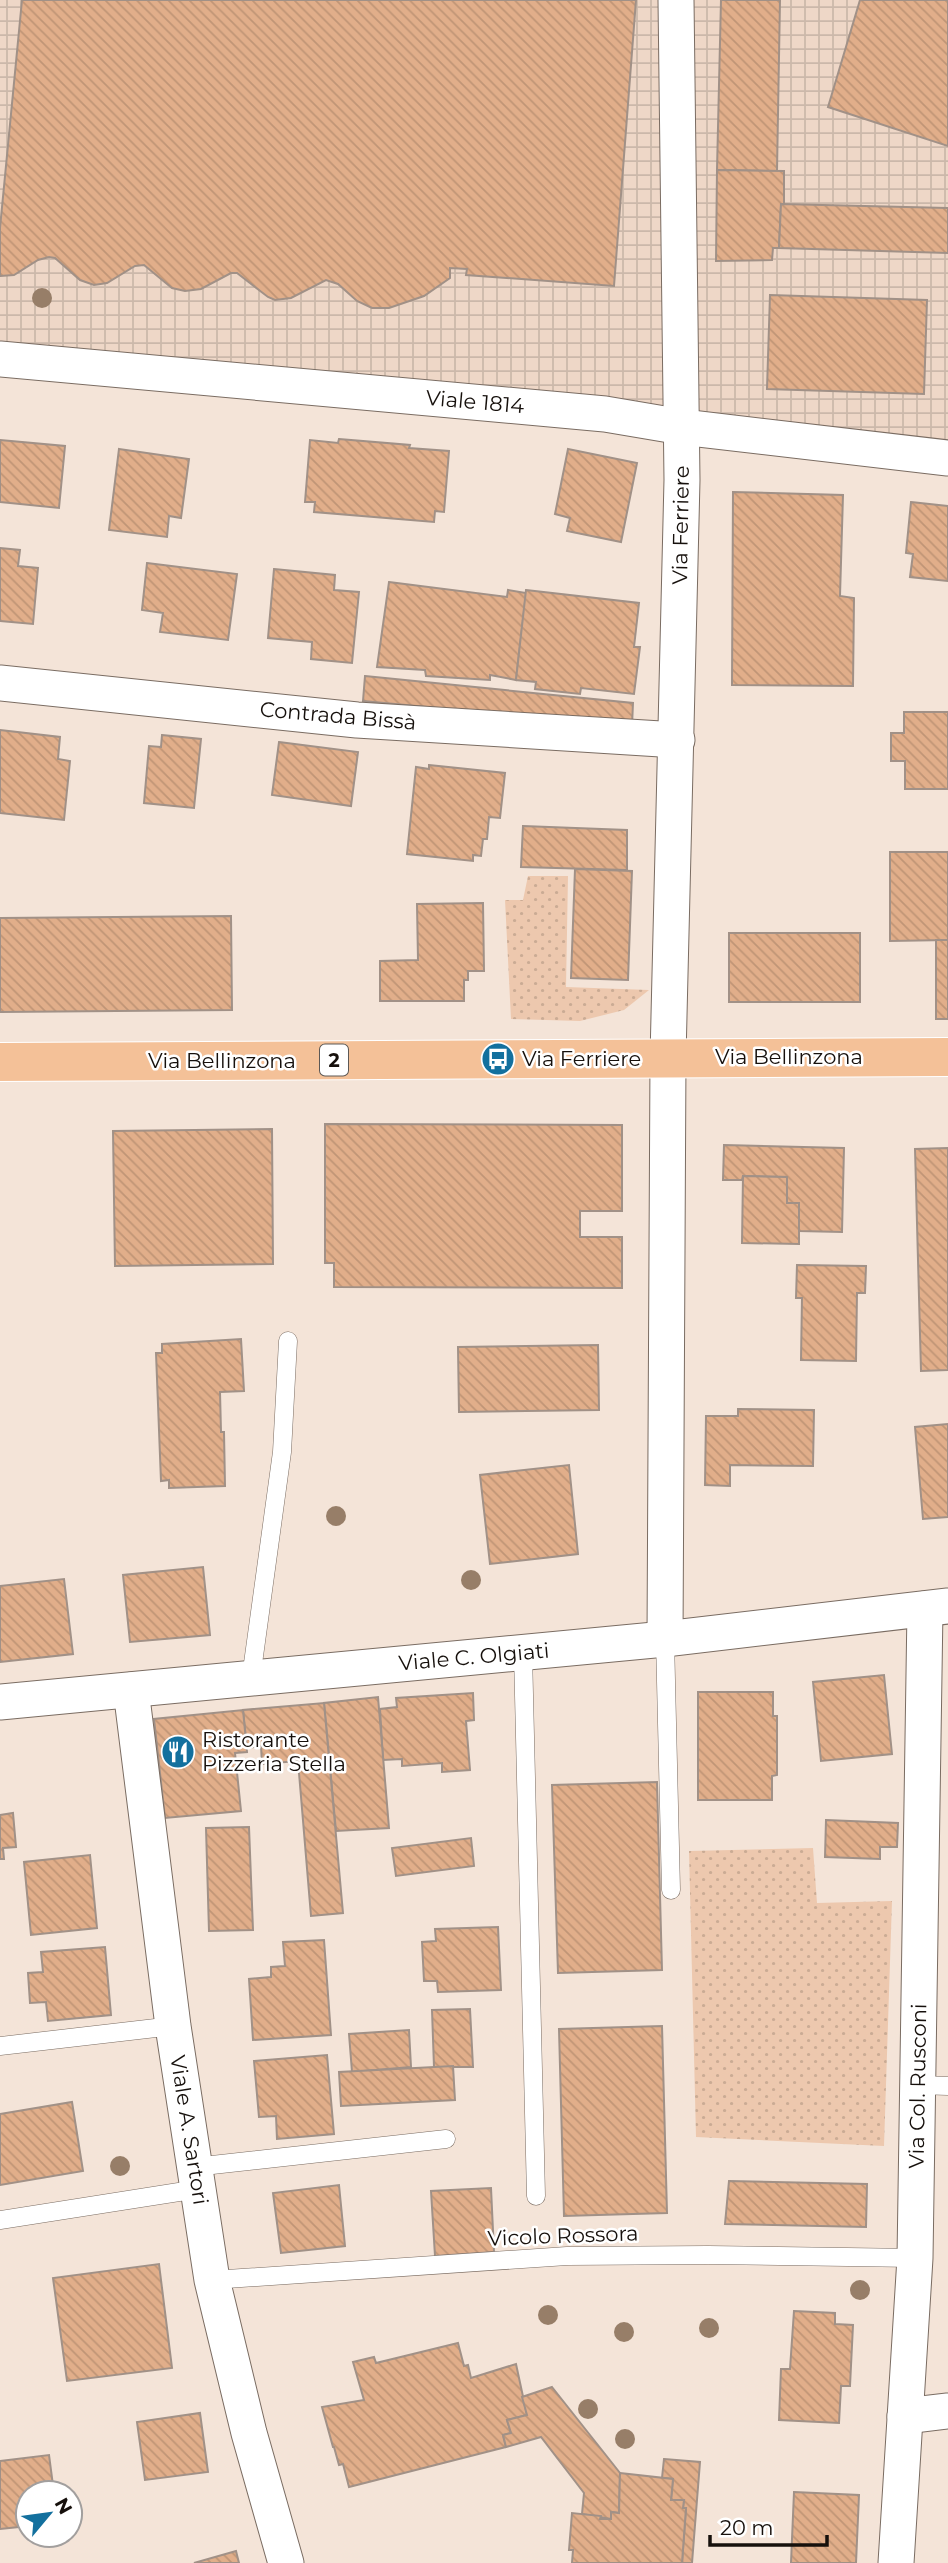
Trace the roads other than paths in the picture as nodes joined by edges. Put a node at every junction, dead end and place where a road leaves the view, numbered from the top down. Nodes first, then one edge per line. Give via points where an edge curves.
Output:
1 (676, 0) edge
2 (0, 359) edge
3 (682, 427) junction
4 (948, 458) edge
5 (0, 683) edge
6 (677, 740) junction
7 (948, 1057) edge
8 (668, 1058) junction
9 (0, 1062) edge
10 (288, 1341) dead end
11 (936, 1608) edge
12 (665, 1639) junction
13 (523, 1653) junction
14 (251, 1678) junction
15 (131, 1690) junction
16 (0, 1702) edge
17 (671, 1890) dead end
18 (173, 2025) junction
19 (0, 2046) edge
20 (933, 2085) edge
21 (446, 2139) dead end
22 (196, 2178) junction
23 (536, 2196) dead end
24 (0, 2220) edge
25 (915, 2258) junction
26 (212, 2280) junction
27 (948, 2411) edge
28 (905, 2416) junction
29 (286, 2563) edge
30 (896, 2563) edge

1 - 3 street, Via Ferriere
2 - 3 street, Viale 1814 via 605,414
3 - 4 street, Viale 1814
3 - 6 street, Via Ferriere
5 - 6 street, Contrada Bissà via 357,720
6 - 8 street, Via Ferriere
7 - 8 main road, Via Bellinzona / 2
8 - 9 main road, Via Bellinzona / 2
8 - 12 street, Via Ferriere
10 - 14 lane via 282,1452
11 - 12 street, Viale C. Olgiati
11 - 20 street, Via Col. Rusconi
12 - 13 street, Viale C. Olgiati
12 - 17 lane
13 - 14 street, Viale C. Olgiati
13 - 23 lane
14 - 15 street, Viale C. Olgiati
15 - 16 street, Viale C. Olgiati
15 - 18 street, Viale A. Sartori
18 - 19 lane
18 - 22 street, Viale A. Sartori
20 - 25 street, Via Col. Rusconi
21 - 22 lane
22 - 24 lane
22 - 26 street, Viale A. Sartori
25 - 26 lane, Vicolo Rossora via 567,2256
25 - 28 street, Via Col. Rusconi
26 - 29 street, Viale A. Sartori
27 - 28 street
28 - 30 street, Via Col. Rusconi

